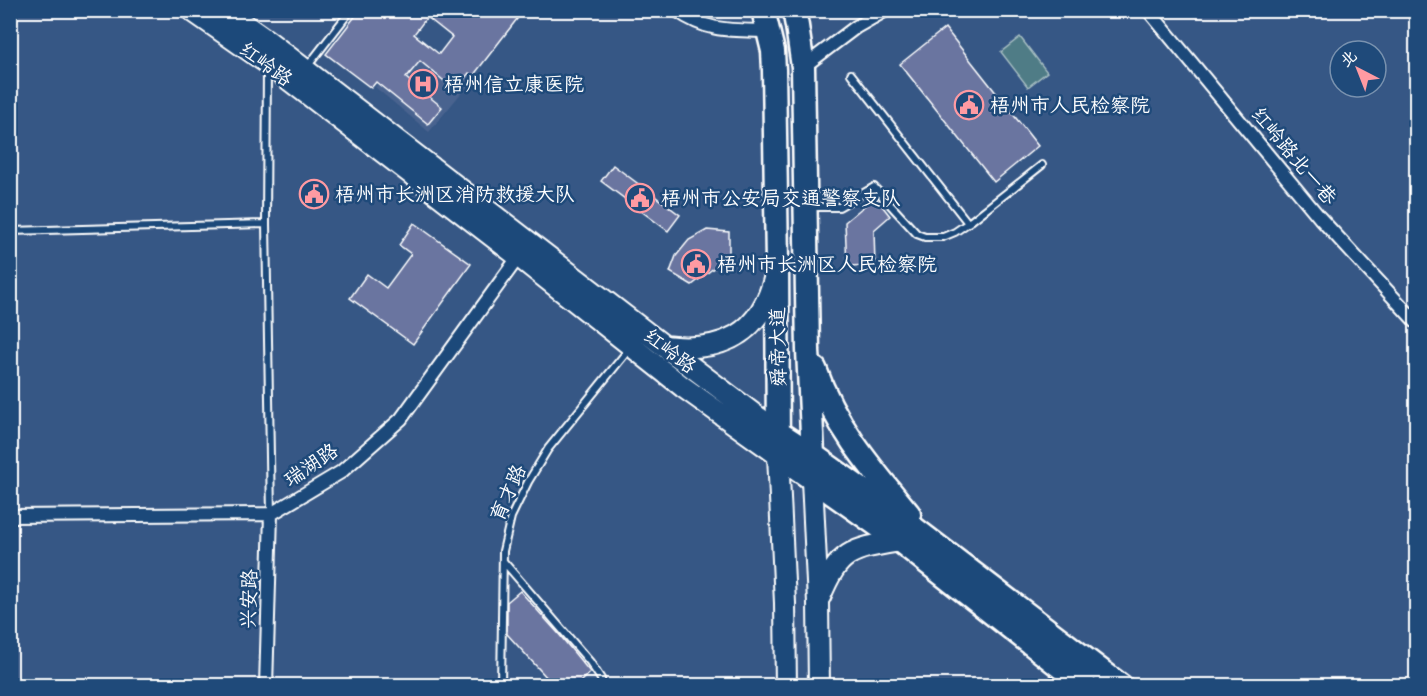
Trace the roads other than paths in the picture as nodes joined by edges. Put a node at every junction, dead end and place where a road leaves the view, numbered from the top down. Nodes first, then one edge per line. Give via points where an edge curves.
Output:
1 (191, 10) edge
2 (224, 10) edge
3 (351, 10) edge
4 (676, 10) edge
5 (794, 10) edge
6 (886, 10) edge
7 (1148, 10) edge
8 (766, 21) edge
9 (267, 63) junction
10 (803, 67) junction
11 (305, 70) junction
12 (851, 74) dead end
13 (1042, 165) dead end
14 (806, 207) junction
15 (968, 223) junction
16 (266, 224) junction
17 (10, 231) edge
18 (525, 249) junction
19 (777, 263) junction
20 (1416, 321) edge
21 (632, 346) junction
22 (664, 346) junction
23 (808, 350) junction
24 (779, 433) junction
25 (778, 455) junction
26 (813, 455) junction
27 (812, 480) junction
28 (271, 514) junction
29 (10, 516) edge
30 (900, 541) junction
31 (930, 541) junction
32 (503, 561) junction
33 (818, 603) junction
34 (266, 686) edge
35 (501, 686) edge
36 (602, 686) edge
37 (786, 686) edge
38 (819, 686) edge
39 (1085, 686) edge
40 (1121, 686) edge

1 - 9 main road, 红岭路
2 - 11 main road, 红岭路
3 - 11 lane
4 - 8 street via 700,25 716,29
5 - 10 highway, 舜帝大道
6 - 10 street
7 - 20 street, 红岭路北一巷 via 1320,218
8 - 19 highway, 舜帝大道 via 774,69
9 - 16 lane
9 - 18 main road, 红岭路
10 - 14 highway, 舜帝大道
11 - 18 main road, 红岭路
12 - 15 lane
13 - 15 lane
14 - 15 lane via 838,207 874,187 917,234 943,237
14 - 23 highway, 舜帝大道
16 - 17 lane
16 - 28 lane
18 - 21 main road, 红岭路
18 - 22 main road, 红岭路
18 - 28 street, 瑞湖路 via 401,419 341,472
19 - 22 main road via 764,304 746,329 724,342 702,347
19 - 24 highway, 舜帝大道
21 - 25 main road, 红岭路
21 - 32 lane, 育才路 via 548,449 528,482 511,517
22 - 24 main road, 红岭路
23 - 26 highway, 舜帝大道
23 - 31 highway via 822,391 839,423
24 - 25 highway, 舜帝大道
24 - 26 highway, 红岭路
25 - 27 highway, 红岭路
25 - 37 main road, 舜帝大道
26 - 27 highway, 舜帝大道
26 - 31 highway, 红岭路
27 - 30 highway, 红岭路
27 - 33 main road
28 - 29 street
28 - 34 street, 兴安路
30 - 33 main road via 855,550 839,561
30 - 39 highway, 红岭路
31 - 40 highway, 红岭路
32 - 35 lane, 育才路
32 - 36 lane via 590,662
33 - 38 main road

